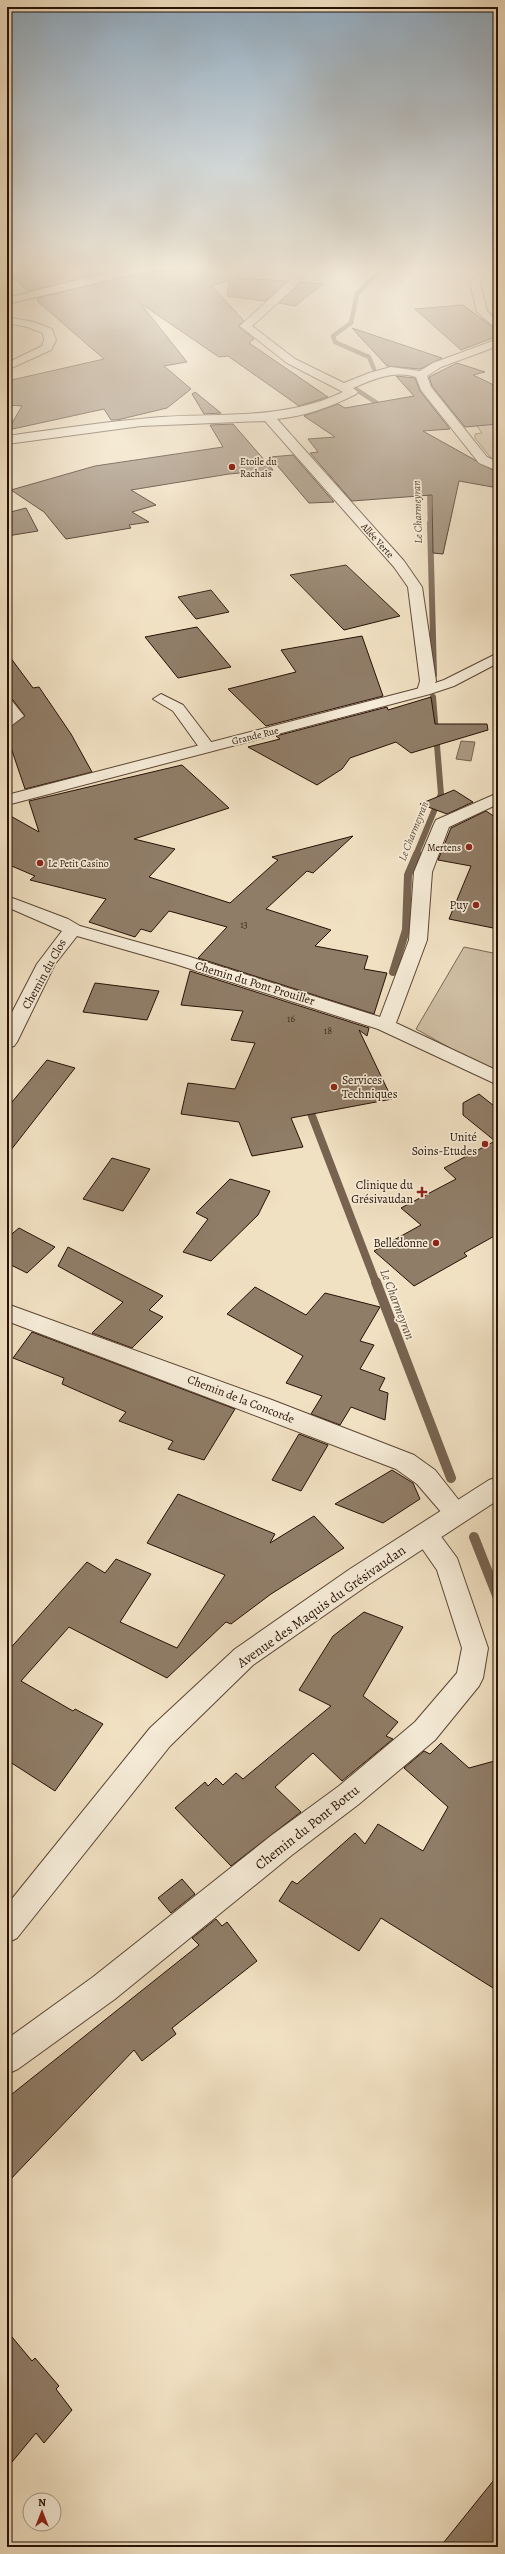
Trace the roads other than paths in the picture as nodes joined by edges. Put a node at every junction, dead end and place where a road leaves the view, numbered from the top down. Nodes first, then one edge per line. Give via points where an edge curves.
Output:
1 (345, 387) edge
2 (425, 387) edge
3 (269, 418) junction
4 (7, 440) edge
5 (498, 467) edge
6 (498, 657) edge
7 (426, 691) junction
8 (161, 699) dead end
9 (7, 704) edge
10 (7, 722) edge
11 (207, 747) junction
12 (498, 798) edge
13 (7, 800) edge
14 (7, 901) edge
15 (74, 930) junction
16 (385, 1025) junction
17 (7, 1042) edge
18 (498, 1080) edge
19 (7, 1312) edge
20 (498, 1487) edge
21 (457, 1513) junction
22 (425, 1534) junction
23 (7, 1928) edge
24 (7, 2058) edge

1 - 3 street via 352,392 331,404 301,413
2 - 5 street via 483,460
3 - 4 street via 160,421
3 - 7 street, Allée Verte via 399,564 415,587 428,681
6 - 7 street, Grande Rue via 449,683
7 - 11 street, Grande Rue
8 - 11 street via 178,708
9 - 10 street via 16,716
11 - 13 street, Grande Rue
12 - 16 street via 442,824 423,872 418,940
14 - 15 street, Chemin du Pont Prouiller
15 - 16 street, Chemin du Pont Prouiller via 173,958
15 - 17 street, Chemin du Clos via 66,934 45,967
16 - 18 street, Chemin du Pont Prouiller
19 - 21 street, Chemin de la Concorde via 260,1405 405,1462 426,1477
20 - 21 street, Avenue des Maquis du Grésivaudan
21 - 22 street, Avenue des Maquis du Grésivaudan
22 - 23 street, Avenue des Maquis du Grésivaudan via 244,1657 160,1737
22 - 24 street, Chemin du Pont Bottu via 448,1566 475,1648 470,1678 425,1731 350,1795 282,1845 104,1988

